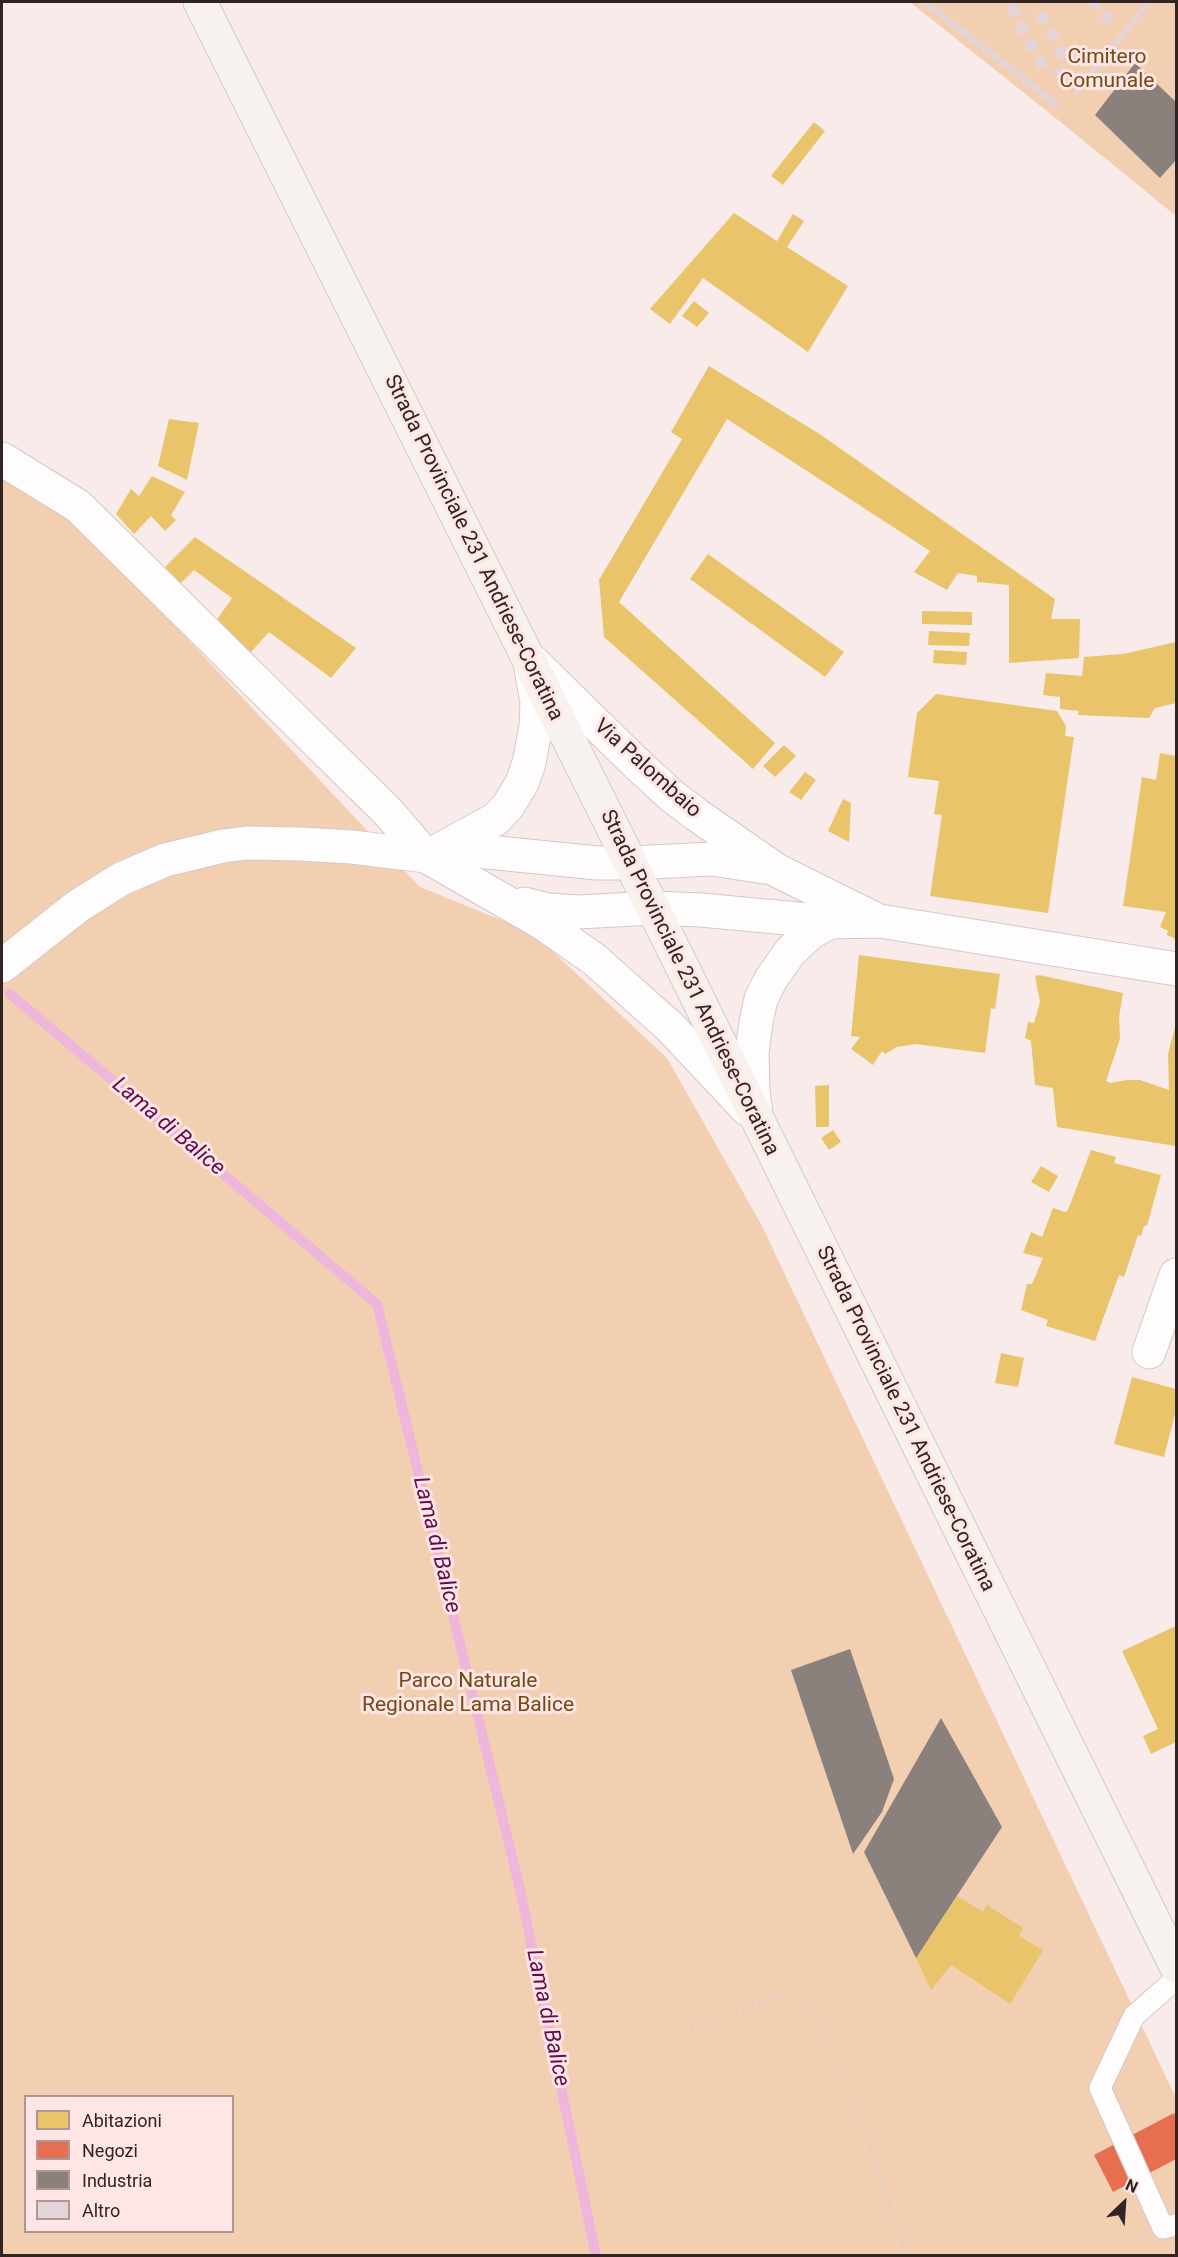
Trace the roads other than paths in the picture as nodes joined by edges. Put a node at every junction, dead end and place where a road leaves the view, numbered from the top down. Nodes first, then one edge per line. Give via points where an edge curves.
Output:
1 (200, 2) edge
2 (2, 459) edge
3 (526, 655) junction
4 (426, 856) junction
5 (630, 863) junction
6 (778, 871) junction
7 (496, 896) junction
8 (653, 908) junction
9 (880, 921) junction
10 (830, 922) junction
11 (2, 966) edge
12 (1176, 969) edge
13 (757, 1120) junction
14 (1176, 1275) edge
15 (1149, 1352) dead end
16 (1176, 1966) edge
17 (1176, 1979) edge
18 (1176, 2225) edge

1 - 3 main road, Strada Provinciale 231 Andriese-Coratina
2 - 4 street via 78,506 388,812
3 - 4 street via 537,714 531,756 522,783 496,819
3 - 5 main road, Strada Provinciale 231 Andriese-Coratina
3 - 6 street, Via Palombaio via 672,796
4 - 5 street, Via Palombaio via 478,851
4 - 7 street
4 - 11 street via 272,843 223,846 182,855 105,888
5 - 6 street, Via Palombaio via 712,859
5 - 8 main road, Strada Provinciale 231 Andriese-Coratina
6 - 9 street, Via Palombaio
7 - 8 street, Via Palombaio via 562,911
7 - 13 street via 560,934 614,976 693,1050
8 - 10 street, Via Palombaio
8 - 13 main road, Strada Provinciale 231 Andriese-Coratina
9 - 10 street, Via Palombaio
9 - 12 street, Via Palombaio
10 - 13 street via 810,933 790,952 761,999 752,1053
13 - 16 main road, Strada Provinciale 231 Andriese-Coratina
14 - 15 street
17 - 18 lane via 1134,2016 1100,2088 1163,2228

